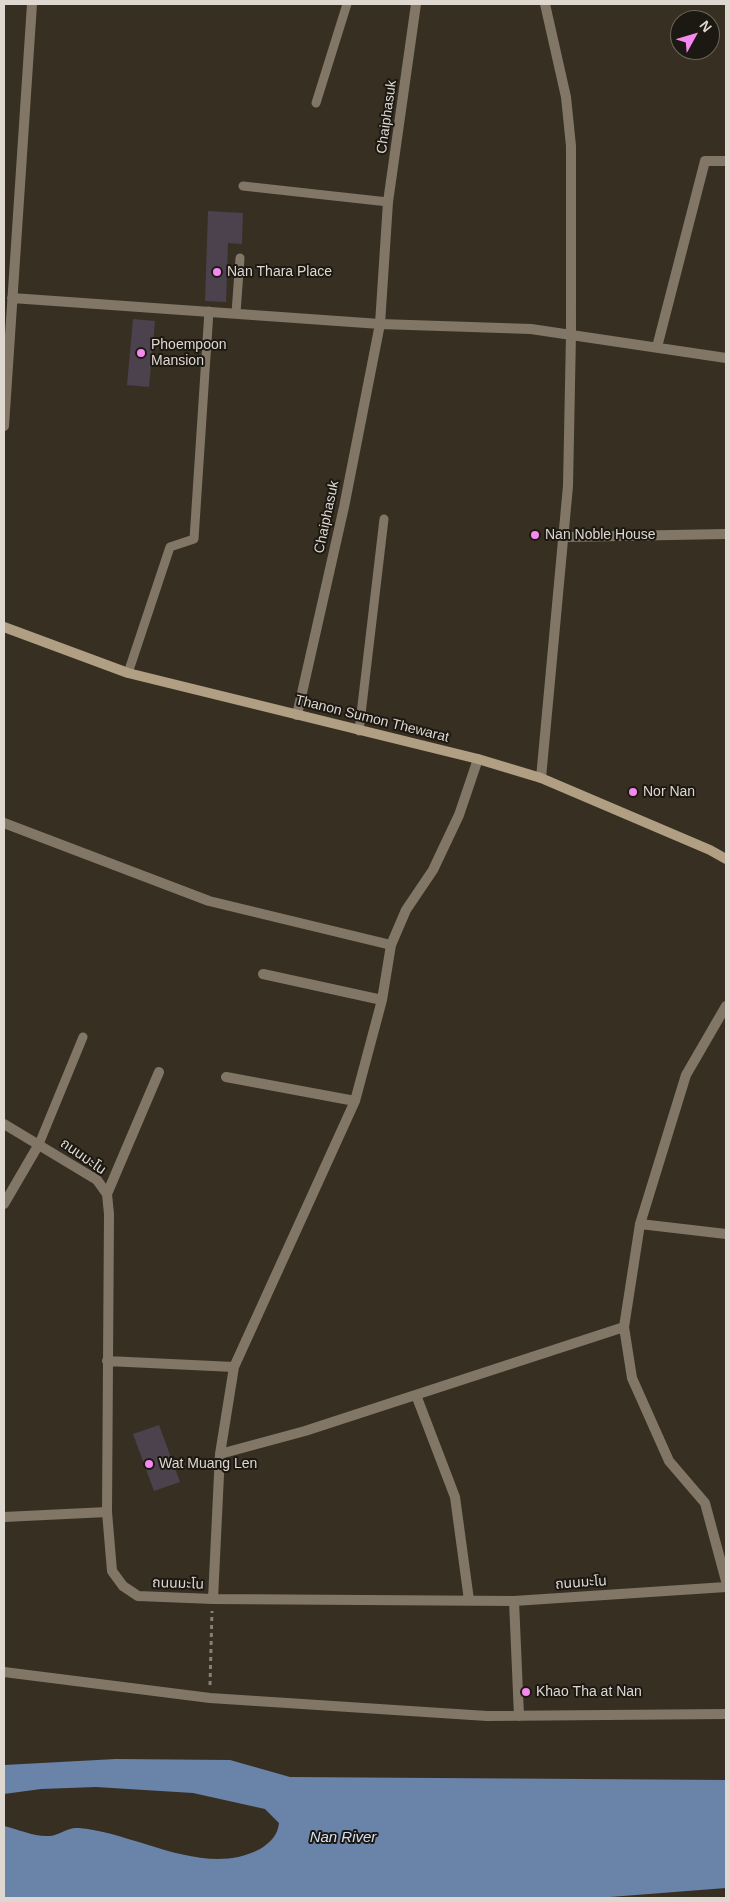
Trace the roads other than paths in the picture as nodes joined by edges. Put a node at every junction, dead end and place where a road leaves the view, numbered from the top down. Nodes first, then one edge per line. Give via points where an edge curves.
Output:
1 (32, 4) edge
2 (347, 4) edge
3 (416, 4) edge
4 (545, 4) edge
5 (316, 103) dead end
6 (726, 161) edge
7 (244, 186) dead end
8 (388, 202) junction
9 (240, 258) dead end
10 (12, 298) junction
11 (209, 311) junction
12 (236, 313) junction
13 (380, 324) junction
14 (571, 334) junction
15 (657, 347) junction
16 (726, 358) edge
17 (4, 426) edge
18 (384, 519) dead end
19 (726, 534) edge
20 (564, 537) junction
21 (4, 627) edge
22 (128, 673) junction
23 (297, 715) junction
24 (359, 731) junction
25 (478, 759) junction
26 (541, 778) junction
27 (4, 823) edge
28 (726, 859) edge
29 (391, 945) junction
30 (263, 974) dead end
31 (382, 1000) junction
32 (726, 1006) edge
33 (722, 1019) edge
34 (83, 1038) dead end
35 (160, 1072) dead end
36 (226, 1077) dead end
37 (355, 1101) junction
38 (4, 1124) edge
39 (39, 1144) junction
40 (107, 1194) junction
41 (4, 1204) edge
42 (640, 1224) junction
43 (726, 1234) edge
44 (624, 1327) junction
45 (107, 1361) junction
46 (234, 1367) junction
47 (416, 1395) junction
48 (220, 1454) junction
49 (107, 1512) junction
50 (4, 1517) edge
51 (726, 1581) edge
52 (726, 1587) edge
53 (213, 1600) junction
54 (470, 1600) junction
55 (514, 1601) junction
56 (4, 1672) edge
57 (726, 1714) edge
58 (519, 1716) junction

1 - 10 street
2 - 5 lane
3 - 8 street, Chaiphasuk
4 - 14 street via 566,97 571,146
6 - 15 street via 705,161
7 - 8 lane
8 - 13 street, Chaiphasuk
9 - 12 lane
10 - 11 street
10 - 17 street
11 - 12 street
11 - 22 lane via 194,539 170,547
12 - 13 street
13 - 14 street via 532,329
13 - 23 street, Chaiphasuk via 344,507
14 - 15 street
14 - 20 street
15 - 16 street
18 - 24 lane
19 - 20 street
20 - 26 street
21 - 22 street, Thanon Sumon Thewarat
22 - 23 street, Thanon Sumon Thewarat
23 - 24 street, Thanon Sumon Thewarat
24 - 25 street, Thanon Sumon Thewarat
25 - 26 street, Thanon Sumon Thewarat
25 - 29 street via 456,823 433,870 406,910
26 - 28 street, Thanon Sumon Thewarat
27 - 29 street via 209,901
29 - 31 street
30 - 31 street
31 - 37 street
32 - 33 street
33 - 42 street via 686,1075
34 - 39 lane
35 - 40 street
36 - 37 street
37 - 46 street
38 - 39 street, ถนนมะโน
39 - 40 street, ถนนมะโน via 97,1180
39 - 41 street
40 - 45 street, ถนนมะโน
42 - 43 street
42 - 44 street
44 - 47 street
44 - 51 street via 632,1378 669,1461 705,1503
45 - 46 street
45 - 49 street, ถนนมะโน
46 - 48 street
47 - 48 street
47 - 54 street via 455,1497
48 - 53 street
49 - 50 street
49 - 53 street, ถนนมะโน via 112,1570 122,1586 138,1596
52 - 55 street, ถนนมะโน
53 - 54 street, ถนนมะโน
54 - 55 street, ถนนมะโน
55 - 58 street
56 - 58 street via 210,1698
57 - 58 street

